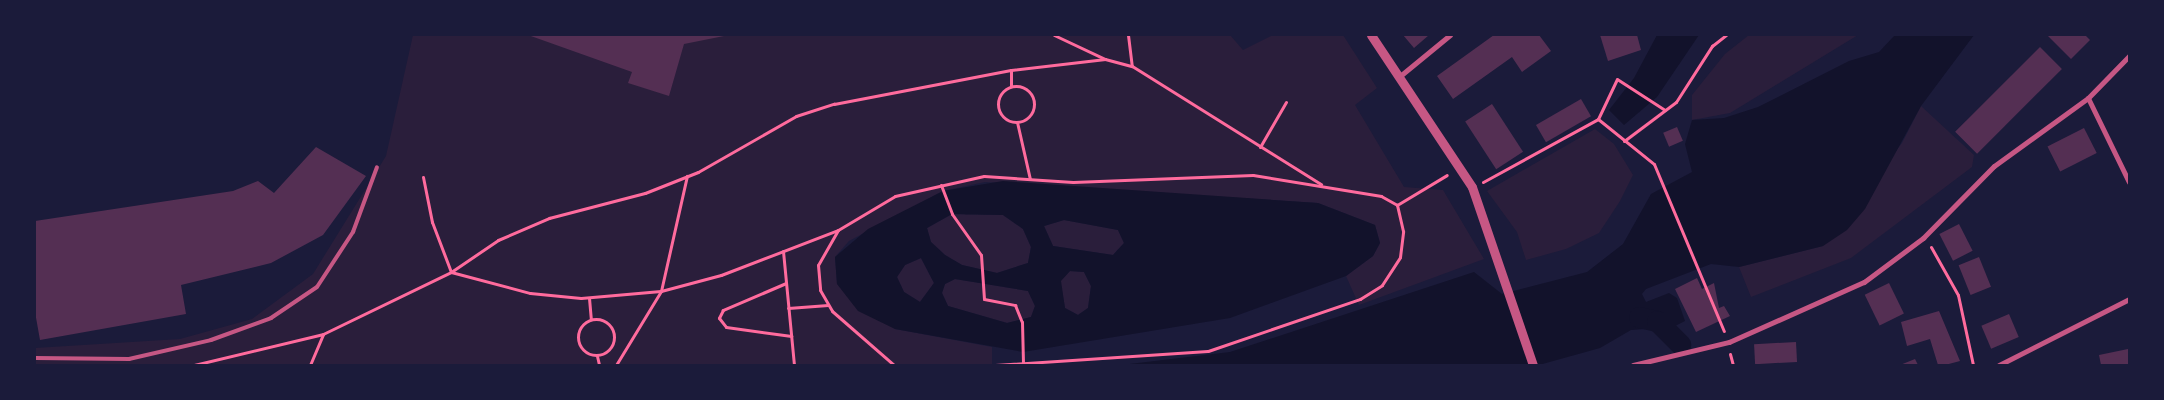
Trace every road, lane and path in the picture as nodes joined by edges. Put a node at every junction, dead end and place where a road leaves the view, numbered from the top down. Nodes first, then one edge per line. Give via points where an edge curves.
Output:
1 (1054, 35) edge
2 (1128, 35) edge
3 (1371, 35) edge
4 (1450, 35) edge
5 (1726, 35) edge
6 (2129, 56) edge
7 (1105, 59) junction
8 (1132, 66) junction
9 (1011, 70) junction
10 (1400, 76) junction
11 (1012, 86) junction
12 (2088, 98) junction
13 (1286, 102) dead end
14 (1665, 110) junction
15 (1598, 119) junction
16 (1017, 122) junction
17 (1624, 141) junction
18 (1260, 147) junction
19 (377, 167) dead end
20 (1458, 168) junction
21 (687, 176) junction
22 (423, 177) dead end
23 (1030, 179) junction
24 (2129, 182) edge
25 (941, 185) junction
26 (1324, 186) junction
27 (1472, 187) junction
28 (1398, 205) junction
29 (838, 230) junction
30 (1923, 238) junction
31 (783, 251) junction
32 (451, 272) junction
33 (786, 284) junction
34 (662, 291) junction
35 (589, 298) junction
36 (2129, 299) edge
37 (828, 305) junction
38 (788, 308) junction
39 (591, 319) junction
40 (324, 334) junction
41 (791, 336) junction
42 (1729, 342) junction
43 (597, 356) junction
44 (35, 358) edge
45 (1023, 364) edge
46 (194, 365) edge
47 (310, 365) edge
48 (599, 365) edge
49 (616, 365) edge
50 (794, 365) edge
51 (894, 365) edge
52 (995, 365) edge
53 (1533, 365) edge
54 (1633, 365) edge
55 (1973, 365) edge
56 (1999, 365) edge

1 - 7 path
2 - 8 path
3 - 10 street
4 - 10 street
5 - 14 path via 1712,46 1676,102
6 - 12 street
7 - 8 path
7 - 9 path
8 - 18 path
9 - 11 path
9 - 21 path via 834,104 796,116
10 - 20 street
11 - 16 path via 1002,92 997,104 1005,119
11 - 16 path via 1023,87 1034,101 1028,118
12 - 24 street
12 - 30 street via 1994,166
13 - 18 path
14 - 15 path via 1617,79
14 - 17 path
15 - 17 path
15 - 27 path
16 - 23 path
17 - 42 path via 1654,164
18 - 26 path
19 - 44 lane via 353,232 317,286 271,318 211,340 129,359
20 - 27 street
20 - 28 path
21 - 32 path via 549,218 498,240
21 - 34 path
22 - 32 path via 432,222
23 - 25 path via 984,176
23 - 26 path via 1253,175
25 - 29 path via 895,196
25 - 45 path via 952,214 981,255 983,270 980,284 984,299 1015,305 1022,322
26 - 28 path via 1382,196
27 - 53 street via 1496,249
28 - 45 path via 1403,231 1400,257 1382,285 1360,299 1208,350
29 - 31 path
29 - 37 path via 818,265 820,290
30 - 42 street via 1864,282
30 - 55 path via 1958,295
31 - 33 path
31 - 34 path
32 - 35 path via 530,293
32 - 40 path
33 - 38 path
33 - 41 path via 723,310 719,318 726,327
34 - 35 path
34 - 49 path
35 - 39 path
36 - 56 street
37 - 38 path
37 - 51 path
38 - 41 path
39 - 43 path via 578,331 578,343 585,352
39 - 43 path via 603,320 614,334 612,346
40 - 46 path
40 - 47 path
41 - 50 path
42 - 54 street
43 - 48 path
45 - 52 path

